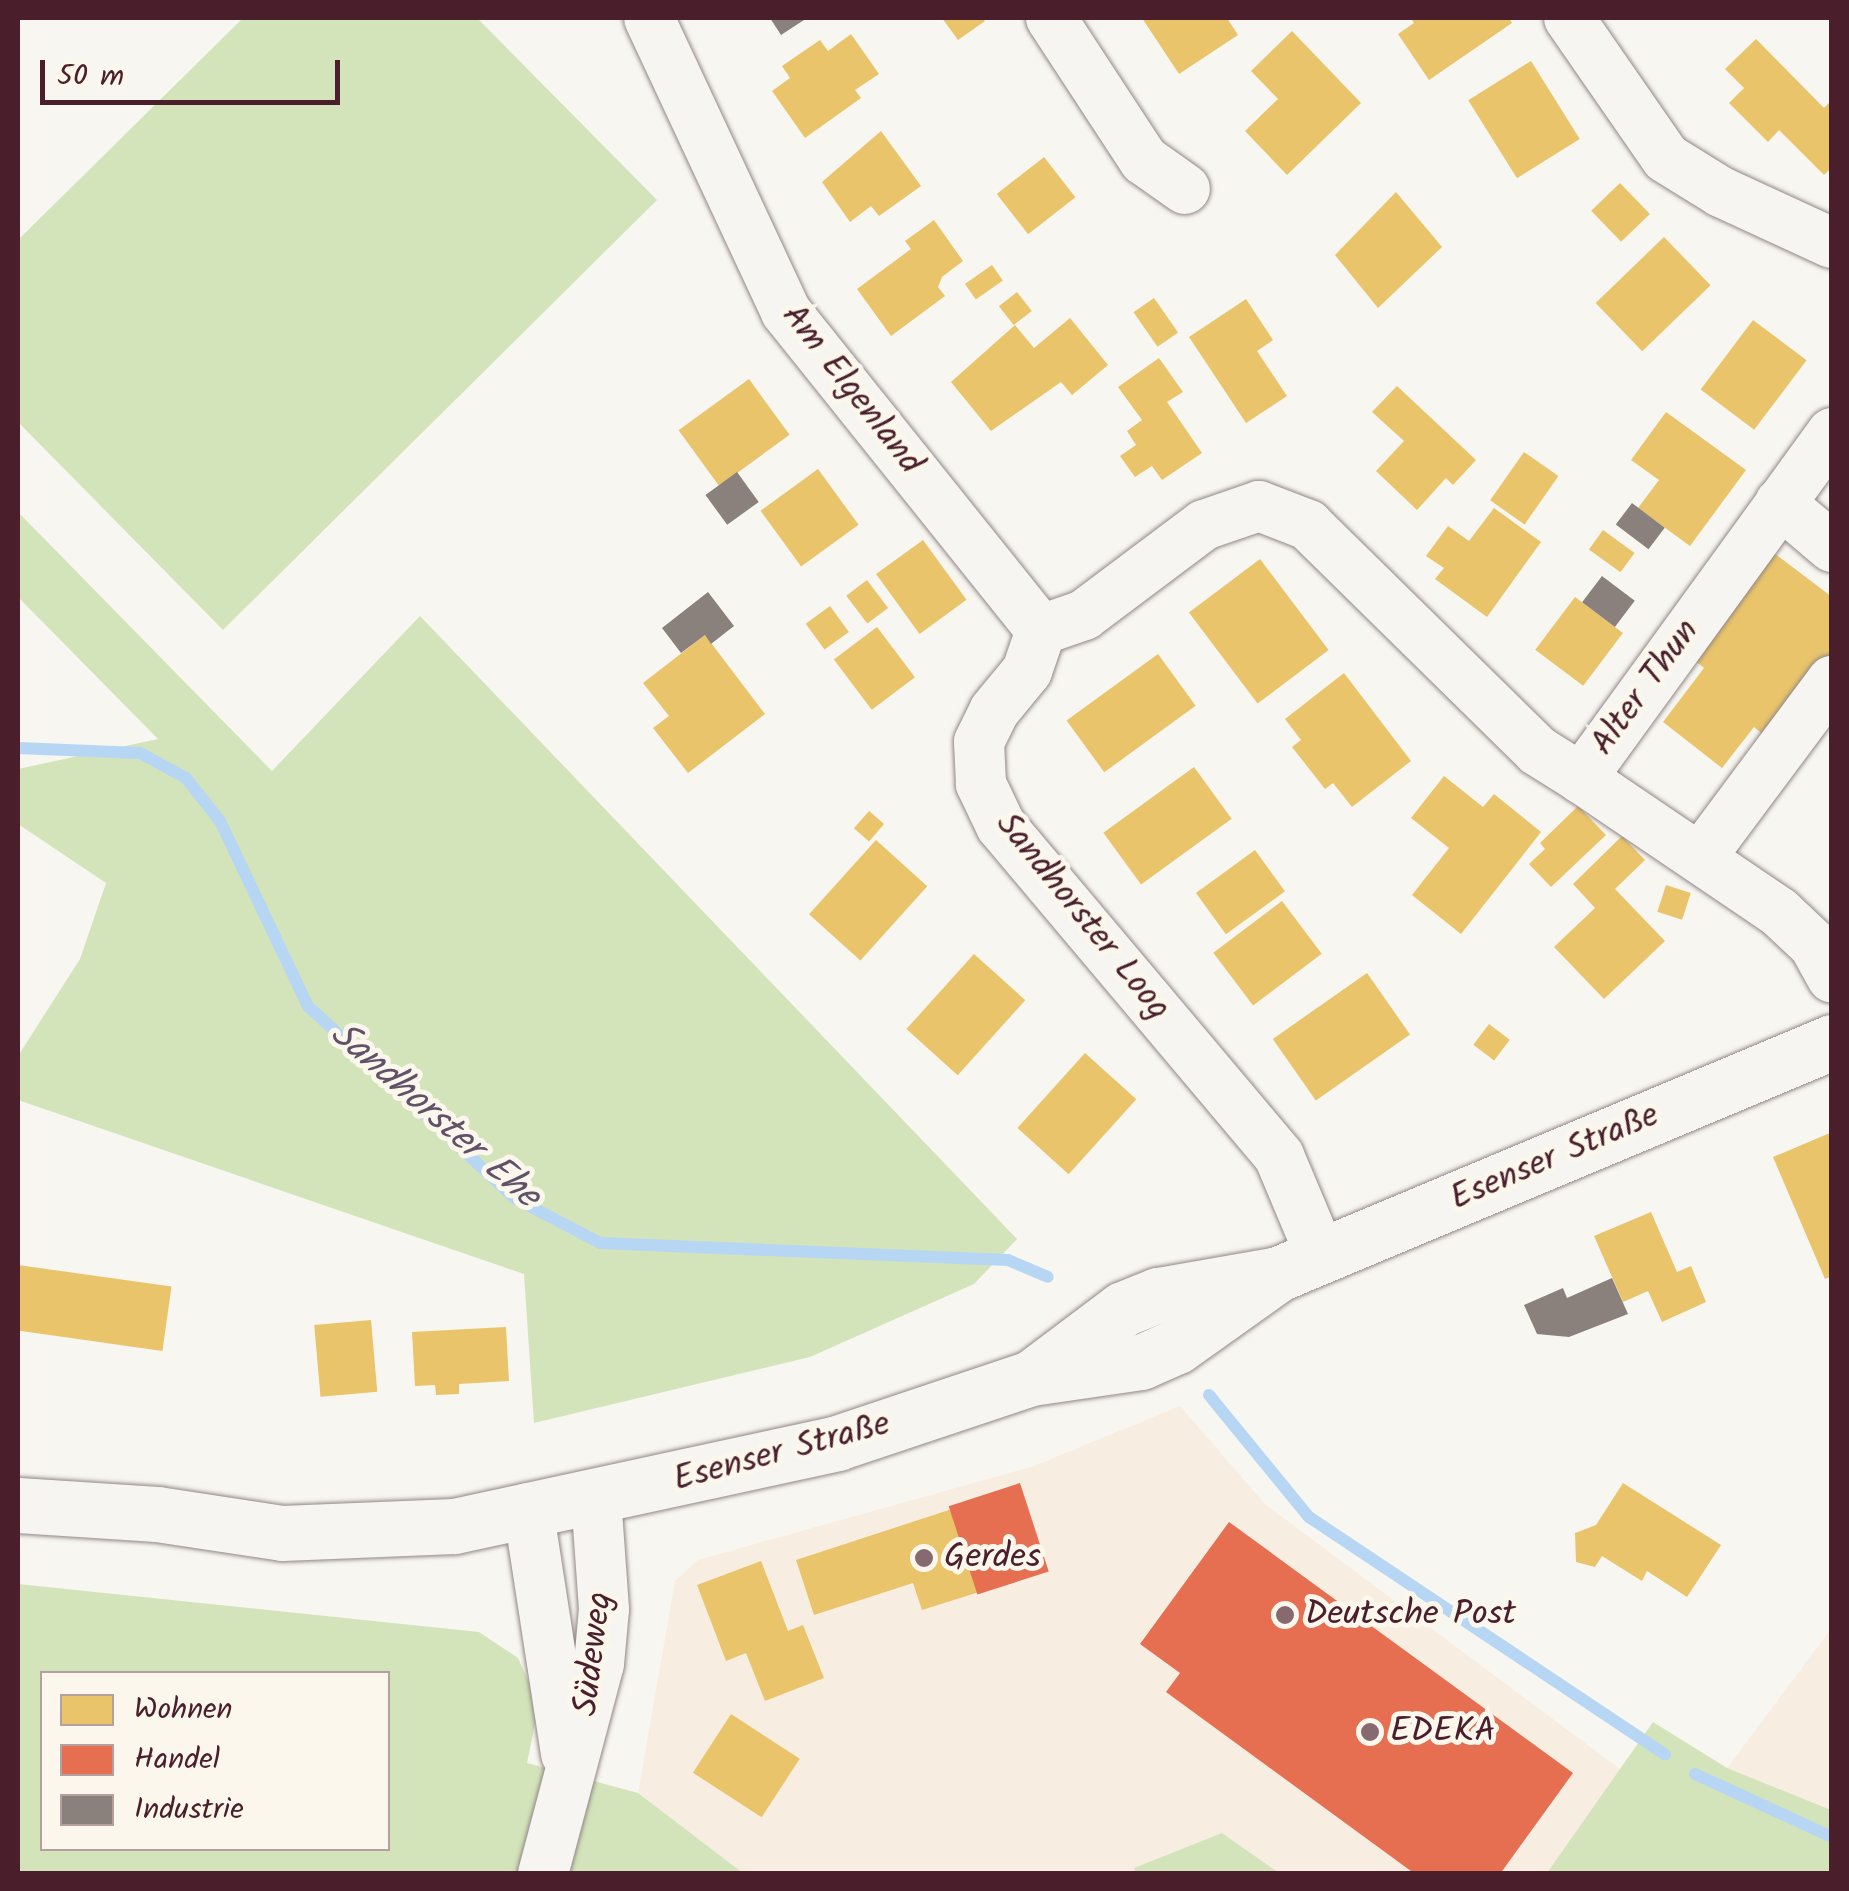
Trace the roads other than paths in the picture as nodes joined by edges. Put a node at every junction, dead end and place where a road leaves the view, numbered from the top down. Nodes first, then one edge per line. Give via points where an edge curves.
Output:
1 (1051, 18) edge
2 (1569, 18) edge
3 (638, 21) edge
4 (1185, 189) dead end
5 (1832, 243) edge
6 (1832, 432) edge
7 (1780, 504) junction
8 (1832, 547) edge
9 (1041, 630) junction
10 (1832, 681) edge
11 (1581, 778) junction
12 (1700, 858) junction
13 (1832, 977) edge
14 (1832, 1042) edge
15 (1299, 1265) junction
16 (596, 1498) junction
17 (18, 1505) edge
18 (528, 1508) junction
19 (565, 1808) junction
20 (544, 1874) edge

1 - 4 street via 1144,160
2 - 5 street via 1666,158 1721,192
3 - 9 street, Am Elgenland via 786,312
6 - 7 street, Alter Thun
7 - 8 street
7 - 11 street, Alter Thun
9 - 11 street via 1084,614 1204,525 1260,506 1308,525 1538,751
9 - 15 street, Sandhorster Loog via 1027,671 979,742 981,784 1002,826 1278,1156
10 - 12 street
11 - 12 street, Alter Thun
12 - 13 street, Alter Thun via 1779,912 1814,945
14 - 15 main road, Esenser Straße
15 - 16 main road, Esenser Straße via 1178,1346 1142,1362 1032,1378 837,1442
16 - 18 main road, Esenser Straße
16 - 19 street, Südeweg via 604,1609 599,1664
17 - 18 main road, Esenser Straße via 157,1514 282,1532 454,1526
18 - 19 street, Südeweg via 556,1660
19 - 20 street, Südeweg

